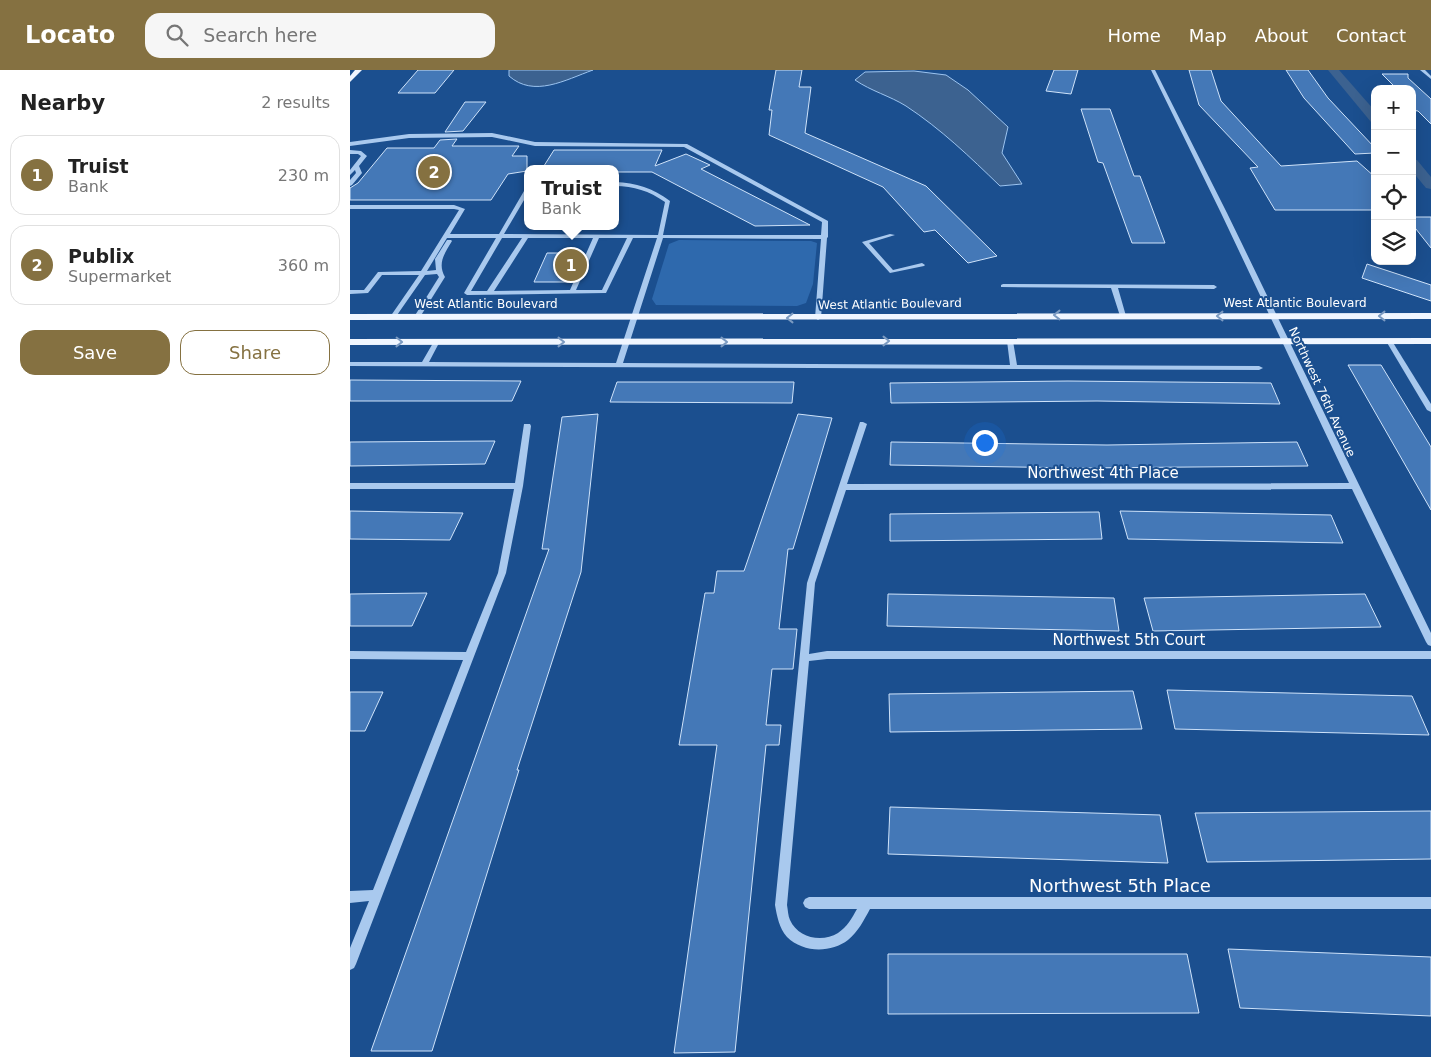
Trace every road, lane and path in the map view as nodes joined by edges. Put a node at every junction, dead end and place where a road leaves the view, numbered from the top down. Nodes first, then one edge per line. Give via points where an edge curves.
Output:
1 (359, 70) edge
2 (1154, 70) edge
3 (1422, 70) edge
4 (1431, 78) edge
5 (350, 80) edge
6 (350, 144) edge
7 (350, 152) edge
8 (356, 165) junction
9 (350, 173) edge
10 (350, 184) edge
11 (619, 184) edge
12 (524, 196) edge
13 (350, 206) edge
14 (892, 235) dead end
15 (446, 236) junction
16 (501, 236) junction
17 (526, 236) junction
18 (631, 236) junction
19 (597, 237) junction
20 (660, 237) junction
21 (825, 237) junction
22 (922, 264) dead end
23 (439, 272) junction
24 (423, 273) junction
25 (1003, 286) dead end
26 (1114, 286) junction
27 (1214, 287) dead end
28 (350, 292) edge
29 (572, 292) junction
30 (489, 293) junction
31 (393, 316) junction
32 (1123, 316) junction
33 (1276, 316) junction
34 (1431, 316) edge
35 (350, 317) edge
36 (417, 317) junction
37 (634, 318) junction
38 (818, 318) dead end
39 (1285, 340) junction
40 (1010, 341) junction
41 (1389, 341) junction
42 (1431, 341) edge
43 (350, 342) edge
44 (626, 342) junction
45 (436, 343) junction
46 (350, 364) edge
47 (424, 364) junction
48 (618, 365) junction
49 (1014, 366) junction
50 (1259, 368) dead end
51 (1431, 410) edge
52 (864, 424) dead end
53 (527, 426) dead end
54 (350, 486) edge
55 (518, 486) junction
56 (1353, 486) junction
57 (848, 487) junction
58 (1431, 642) edge
59 (350, 655) edge
60 (1431, 655) edge
61 (470, 656) junction
62 (804, 658) junction
63 (377, 895) junction
64 (350, 897) edge
65 (809, 903) dead end
66 (867, 903) junction
67 (1431, 903) edge
68 (350, 964) edge

1 - 5 main road
2 - 33 street, Northwest 76th Avenue
3 - 4 street
6 - 21 street via 409,136 492,136 535,144 685,145 824,221
7 - 8 street via 364,156
8 - 9 street
8 - 10 street via 359,173
11 - 20 street via 637,184 668,202
12 - 16 street
13 - 15 street via 460,208 461,212
13 - 23 street via 466,206 468,208 438,259
14 - 22 street via 864,242 892,272
15 - 16 street
15 - 24 street
16 - 17 street
16 - 30 street via 467,293
17 - 19 street
17 - 30 street
18 - 19 street
18 - 20 street
18 - 29 street via 604,292
19 - 29 street
20 - 21 lane
20 - 37 street
21 - 38 street
23 - 24 street
23 - 36 street via 442,277
24 - 28 street via 380,273 366,292
24 - 31 street
25 - 26 street
26 - 27 street
26 - 32 street
29 - 30 street
31 - 35 main road, West Atlantic Boulevard
31 - 36 main road, West Atlantic Boulevard
33 -> 32 main road, West Atlantic Boulevard
32 -> 37 main road, West Atlantic Boulevard
34 -> 33 main road, West Atlantic Boulevard
33 - 39 street, Northwest 76th Avenue
36 - 37 main road, West Atlantic Boulevard
37 - 44 street
39 - 40 main road
39 - 41 main road
39 - 56 street, Northwest 76th Avenue
44 -> 40 main road
40 - 49 street
41 - 42 main road
41 - 51 street
43 -> 45 main road
45 -> 44 main road
44 - 48 street
45 - 47 street
46 - 47 lane
47 - 48 lane
48 - 49 lane
49 - 50 lane
52 - 57 street
53 - 55 street
54 - 55 street
55 - 61 street via 502,573
56 - 57 street, Northwest 4th Place
56 - 58 street, Northwest 76th Avenue
57 - 62 street via 811,583
59 - 61 street
60 - 62 street, Northwest 5th Court via 827,655
61 - 63 street
62 - 66 street via 781,906 786,924 794,935 806,942 824,944 849,931
63 - 64 street
63 - 68 street
65 - 66 street, Northwest 5th Place
66 - 67 street, Northwest 5th Place

